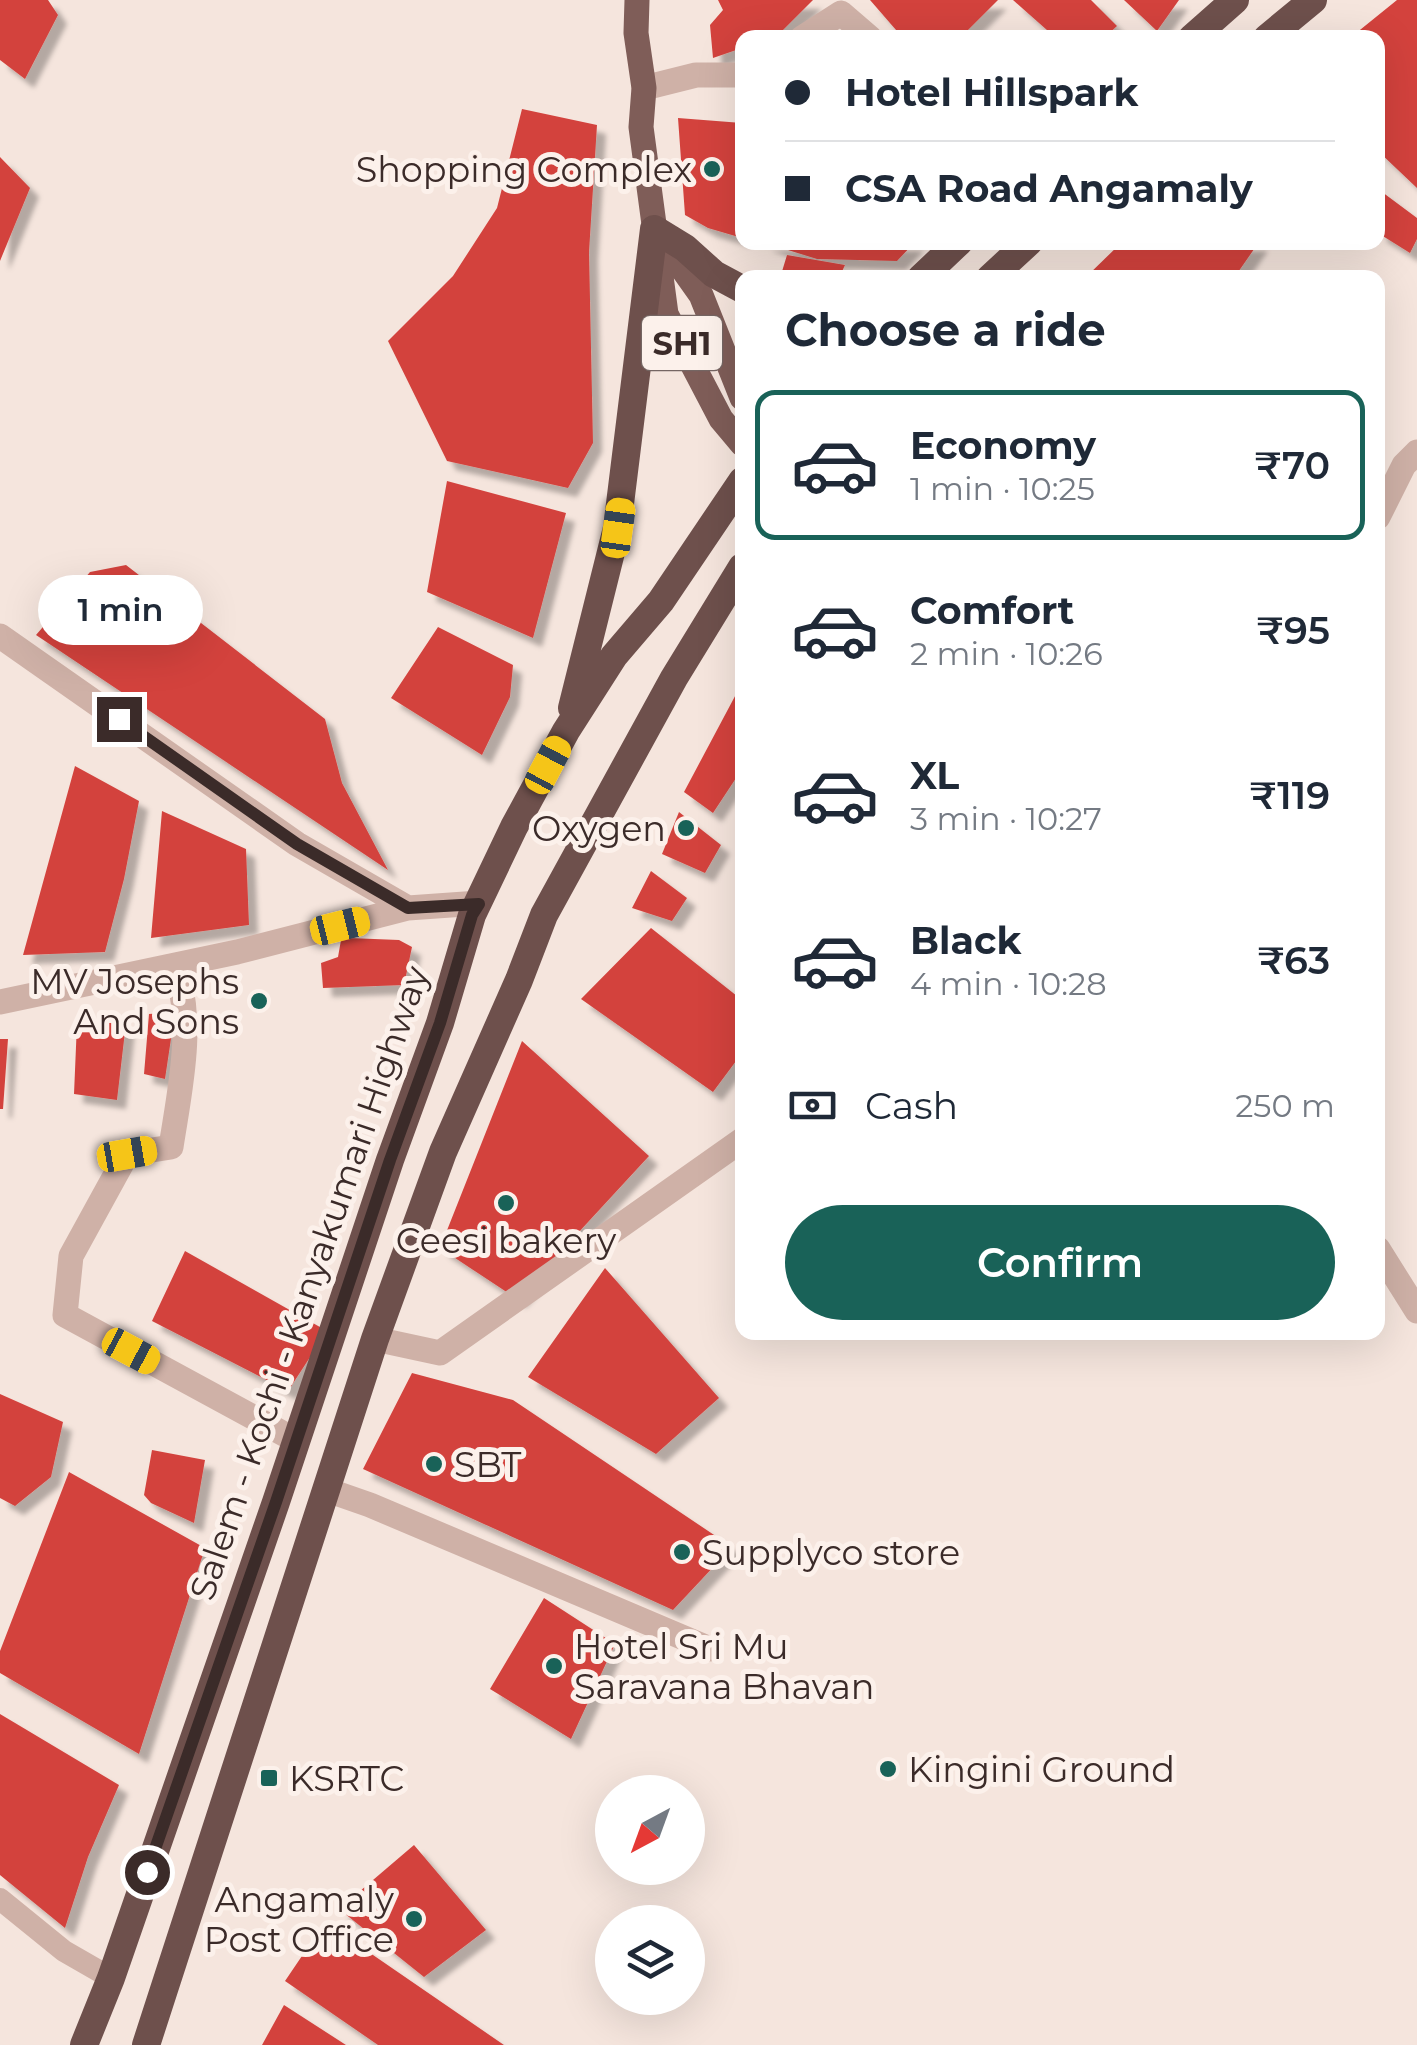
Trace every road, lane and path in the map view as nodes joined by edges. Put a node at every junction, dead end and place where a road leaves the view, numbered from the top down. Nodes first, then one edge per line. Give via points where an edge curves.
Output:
1 (636, 0) edge
2 (1235, 0) edge
3 (1313, 0) edge
4 (814, 30) edge
5 (861, 30) edge
6 (1201, 30) edge
7 (1277, 30) edge
8 (735, 75) edge
9 (644, 88) junction
10 (654, 230) junction
11 (951, 250) edge
12 (1020, 250) edge
13 (930, 270) edge
14 (999, 270) edge
15 (735, 285) edge
16 (735, 380) edge
17 (735, 436) edge
18 (1417, 452) edge
19 (735, 492) edge
20 (1385, 502) edge
21 (735, 578) edge
22 (0, 636) edge
23 (566, 731) junction
24 (479, 904) junction
25 (408, 908) junction
26 (175, 966) junction
27 (0, 1002) edge
28 (735, 1145) edge
29 (1385, 1260) edge
30 (1417, 1311) edge
31 (376, 1339) junction
32 (295, 1440) junction
33 (326, 1490) junction
34 (710, 1648) dead end
35 (0, 1900) edge
36 (110, 1978) junction
37 (84, 2045) edge
38 (146, 2045) edge

1 - 9 main road, SH1
2 - 6 highway
3 - 7 highway
4 - 5 street via 841,13
8 - 9 street via 696,75
9 - 10 main road, SH1 via 641,128
10 - 15 highway, SH1
10 - 16 main road, SH1 via 701,294
10 - 17 main road, SH1 via 666,314
10 - 23 highway, SH1 via 618,528
11 - 13 highway
12 - 14 highway
18 - 20 street
19 - 23 highway, Salem - Kochi - Kanyakumari Highway
21 - 31 highway via 544,915 442,1152
22 - 25 street via 297,844
23 - 24 highway, Salem - Kochi - Kanyakumari Highway
24 - 25 street
24 - 32 highway, Salem - Kochi - Kanyakumari Highway
25 - 26 street
26 - 27 street
26 - 32 street via 186,1052 171,1147 127,1154 71,1256 65,1315
28 - 31 street via 440,1352
29 - 30 street
31 - 33 highway
32 - 36 highway, Salem - Kochi - Kanyakumari Highway
33 - 34 street
33 - 38 highway
35 - 36 lane
36 - 37 highway, Salem - Kochi - Kanyakumari Highway

